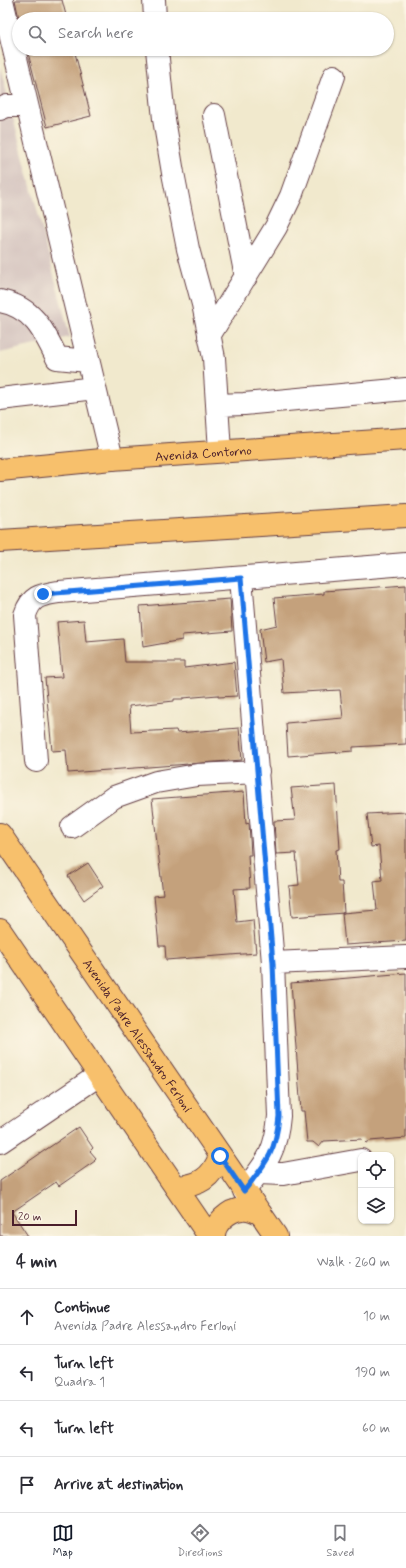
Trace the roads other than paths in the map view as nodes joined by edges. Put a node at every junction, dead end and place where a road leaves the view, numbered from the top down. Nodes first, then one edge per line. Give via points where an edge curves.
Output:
1 (2, 0) edge
2 (154, 0) edge
3 (155, 12) edge
4 (12, 42) edge
5 (15, 56) edge
6 (159, 56) edge
7 (334, 76) dead end
8 (27, 106) junction
9 (0, 109) edge
10 (214, 115) dead end
11 (246, 277) junction
12 (0, 301) edge
13 (209, 336) junction
14 (58, 358) junction
15 (88, 361) junction
16 (95, 388) junction
17 (406, 389) edge
18 (67, 391) junction
19 (0, 399) edge
20 (217, 405) junction
21 (406, 439) edge
22 (220, 451) junction
23 (112, 459) junction
24 (0, 470) edge
25 (406, 516) edge
26 (0, 541) edge
27 (406, 564) edge
28 (241, 578) junction
29 (36, 761) dead end
30 (258, 772) junction
31 (72, 827) dead end
32 (0, 834) edge
33 (0, 930) edge
34 (406, 957) edge
35 (273, 963) junction
36 (99, 1075) junction
37 (0, 1142) edge
38 (220, 1156) junction
39 (358, 1161) edge
40 (258, 1173) junction
41 (176, 1187) junction
42 (244, 1191) junction
43 (260, 1214) junction
44 (209, 1236) edge
45 (214, 1236) edge
46 (276, 1236) edge

1 - 4 street
2 - 3 street
5 - 8 street
6 - 13 street via 164,119 173,173
7 - 11 street via 291,196
8 - 9 street via 7,106
8 - 15 street
10 - 11 street
11 - 13 street
12 - 14 street via 23,308 35,319
13 - 20 street via 214,358
14 - 15 street
14 - 18 street
15 - 16 street
16 - 18 street
16 - 23 street
17 - 20 street
18 - 19 street
20 - 22 street
21 - 22 main road, Avenida Contorno
22 - 23 main road, Avenida Contorno
23 - 24 main road, Avenida Contorno
25 - 26 main road
27 - 28 street
28 - 29 street via 59,592 43,594 33,599 25,615
28 - 30 street
30 - 31 street via 197,775 156,782 114,797
30 - 35 street
32 - 38 main road, Avenida Padre Alessandro Ferloni
33 - 36 main road
34 - 35 street
35 - 40 street via 279,1116 277,1137 267,1162
36 - 37 street
36 - 41 main road
38 - 41 main road via 211,1173 202,1180
38 - 42 main road, Avenida Padre Alessandro Ferloni
39 - 40 street via 282,1174
40 - 42 street
41 - 44 main road
42 - 43 main road, Avenida Padre Alessandro Ferloni
43 - 45 main road via 241,1208 226,1215 217,1223
43 - 46 main road, Avenida Padre Alessandro Ferloni

